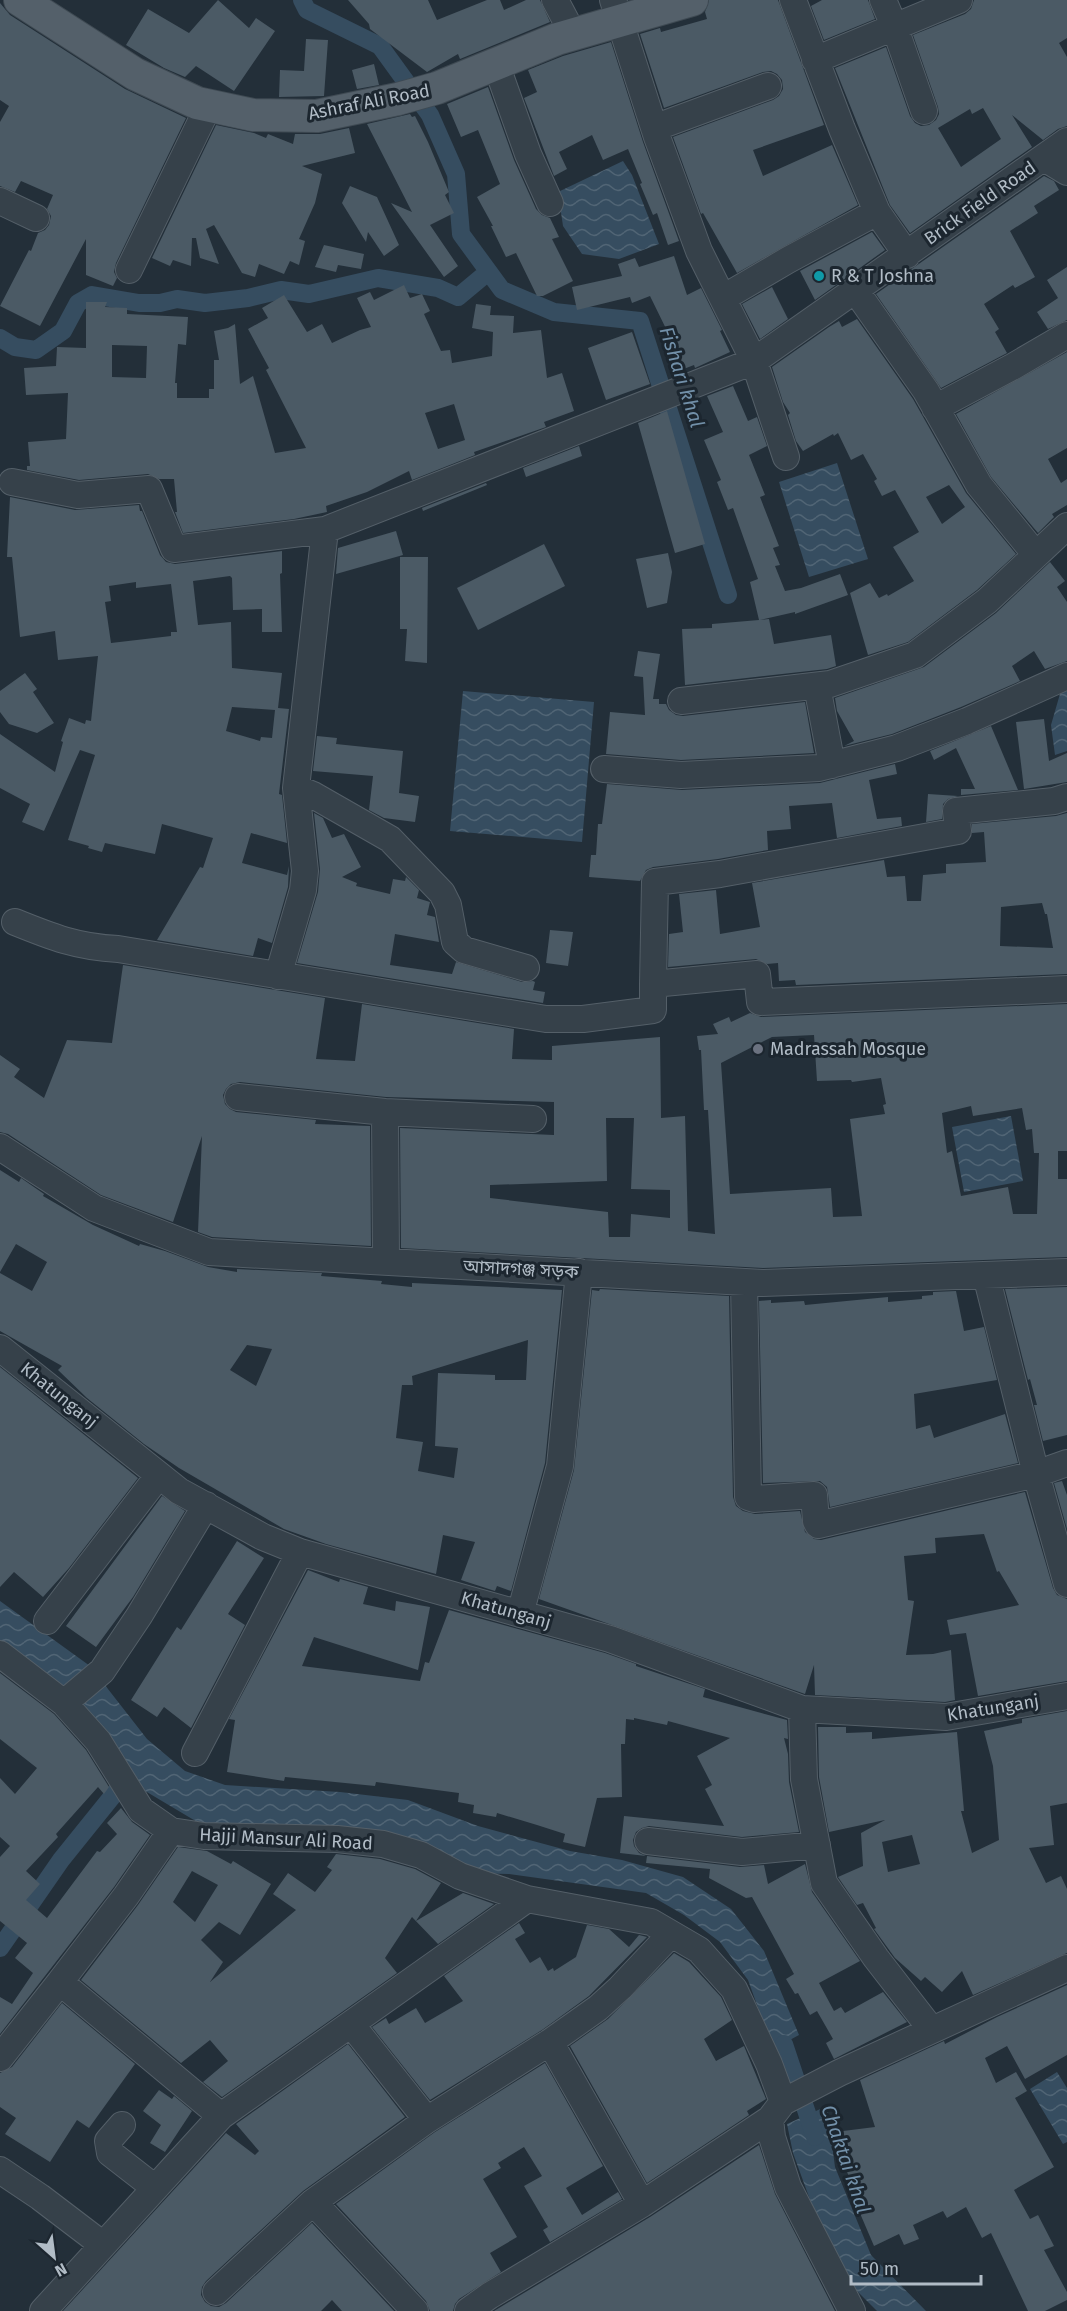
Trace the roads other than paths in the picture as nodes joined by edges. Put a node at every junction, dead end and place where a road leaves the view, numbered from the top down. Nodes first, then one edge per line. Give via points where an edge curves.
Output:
1 (20, 0) edge
2 (555, 0) edge
3 (692, 0) edge
4 (793, 0) edge
5 (883, 0) edge
6 (959, 0) edge
7 (616, 11) edge
8 (895, 27) junction
9 (573, 34) junction
10 (815, 60) junction
11 (496, 64) junction
12 (768, 86) dead end
13 (209, 105) junction
14 (924, 111) dead end
15 (654, 128) junction
16 (1067, 141) edge
17 (1044, 158) junction
18 (1067, 172) edge
19 (0, 201) edge
20 (550, 203) dead end
21 (877, 213) junction
22 (36, 218) dead end
23 (907, 255) junction
24 (129, 270) dead end
25 (856, 291) junction
26 (723, 298) junction
27 (1067, 335) edge
28 (754, 361) junction
29 (935, 408) junction
30 (786, 456) dead end
31 (12, 482) dead end
32 (1067, 526) edge
33 (326, 530) junction
34 (1036, 555) junction
35 (1067, 676) edge
36 (817, 686) junction
37 (681, 701) dead end
38 (832, 765) junction
39 (604, 769) dead end
40 (296, 788) junction
41 (1067, 797) edge
42 (15, 922) dead end
43 (526, 968) dead end
44 (278, 976) junction
45 (653, 984) junction
46 (1067, 989) edge
47 (238, 1097) dead end
48 (385, 1112) junction
49 (533, 1119) dead end
50 (0, 1148) edge
51 (386, 1262) junction
52 (579, 1272) junction
53 (1067, 1272) edge
54 (986, 1275) junction
55 (744, 1282) junction
56 (0, 1348) edge
57 (1067, 1463) edge
58 (1036, 1474) junction
59 (159, 1475) junction
60 (206, 1505) junction
61 (300, 1552) junction
62 (1067, 1584) edge
63 (520, 1614) junction
64 (47, 1621) dead end
65 (0, 1654) edge
66 (1067, 1696) edge
67 (64, 1703) junction
68 (802, 1709) junction
69 (195, 1753) dead end
70 (171, 1831) junction
71 (648, 1841) dead end
72 (817, 1845) junction
73 (527, 1899) junction
74 (671, 1934) junction
75 (1067, 1968) edge
76 (60, 1982) junction
77 (351, 2024) junction
78 (932, 2029) junction
79 (550, 2042) junction
80 (0, 2058) edge
81 (782, 2106) junction
82 (221, 2116) junction
83 (427, 2120) junction
84 (122, 2125) dead end
85 (0, 2170) edge
86 (154, 2188) junction
87 (313, 2202) junction
88 (642, 2204) junction
89 (103, 2244) junction
90 (216, 2292) dead end
91 (43, 2311) edge
92 (414, 2311) edge
93 (468, 2311) edge
94 (852, 2311) edge

1 - 13 main road, Ashraf Ali Road via 135,74
2 - 9 street
3 - 7 main road, Ashraf Ali Road
4 - 10 street
5 - 8 street
6 - 8 street
7 - 9 main road, Ashraf Ali Road
7 - 15 street
8 - 10 street
8 - 14 street
9 - 11 main road, Ashraf Ali Road
10 - 21 street
11 - 13 main road, Ashraf Ali Road via 437,88 317,116 253,115
11 - 20 street
12 - 15 street
13 - 24 street
15 - 26 street via 699,251
16 - 17 street, Brick Field Road
17 - 18 street
17 - 23 street, Brick Field Road
19 - 22 street
21 - 23 street
21 - 26 street
23 - 25 street, Brick Field Road
25 - 28 street, Brick Field Road
25 - 29 street
26 - 28 street
27 - 29 street
28 - 30 street
28 - 33 street, Brick Field Road
29 - 34 street via 979,485
31 - 33 street, Brick Field Road via 78,495 149,489 174,549
32 - 34 street
33 - 40 street
34 - 36 street via 987,601 915,655
35 - 38 street via 897,748
36 - 37 street
36 - 38 street
38 - 39 street via 681,775
40 - 43 street via 390,839 442,893 455,942 464,950
40 - 44 street via 305,871
41 - 45 street via 956,811 958,831 655,882
42 - 44 street via 73,944
44 - 45 street via 546,1019 583,1019 653,1010
45 - 46 street via 757,974 760,1002
47 - 48 street
48 - 49 street
48 - 51 street
50 - 51 street, আসাদগঞ্জ সড়ক via 94,1208 209,1252
51 - 52 street, আসাদগঞ্জ সড়ক
52 - 55 street, আসাদগঞ্জ সড়ক
52 - 63 street via 560,1466
53 - 54 street, আসাদগঞ্জ সড়ক
54 - 55 street, আসাদগঞ্জ সড়ক
54 - 58 street
55 - 58 street via 747,1497 814,1495 818,1525
56 - 59 street, Khatunganj
57 - 58 street
58 - 62 street
59 - 60 street, Khatunganj
59 - 64 street
60 - 61 street, Khatunganj via 263,1537
60 - 67 street via 102,1671
61 - 63 street, Khatunganj
61 - 69 street
63 - 68 street, Khatunganj via 610,1639
65 - 67 street, Hajji Mansur Ali Road
66 - 68 street, Khatunganj via 946,1717
67 - 70 street, Hajji Mansur Ali Road via 98,1741 141,1810
68 - 72 street via 804,1779
70 - 73 street, Hajji Mansur Ali Road via 383,1844 421,1855 460,1876
70 - 76 street
71 - 72 street via 742,1852
72 - 78 street via 824,1883
73 - 74 street, Hajji Mansur Ali Road via 651,1922
73 - 77 street
74 - 79 street via 598,2008
74 - 81 street, Hajji Mansur Ali Road via 699,1950 734,1989 769,2064
75 - 78 street
76 - 80 street
76 - 82 street
77 - 82 street
77 - 83 street
78 - 81 street via 839,2073
79 - 83 street
79 - 88 street
81 - 88 street
81 - 94 street, Hajji Mansur Ali Road via 772,2137 788,2187
82 - 86 street
83 - 87 street
84 - 86 street via 108,2141 110,2153
85 - 89 street
86 - 89 street
87 - 90 street
87 - 92 street
88 - 93 street
89 - 91 street

